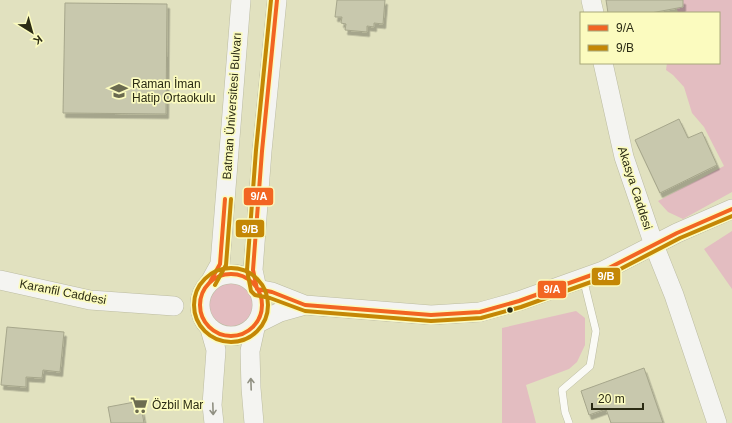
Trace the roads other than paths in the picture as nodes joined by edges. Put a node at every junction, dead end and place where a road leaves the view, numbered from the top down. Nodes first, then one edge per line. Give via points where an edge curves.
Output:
1 (240, 0) edge
2 (277, 0) edge
3 (591, 0) edge
4 (594, 12) edge
5 (603, 64) edge
6 (732, 210) edge
7 (654, 245) junction
8 (583, 278) junction
9 (0, 280) edge
10 (207, 286) junction
11 (257, 289) junction
12 (305, 305) junction
13 (174, 306) junction
14 (256, 324) junction
15 (207, 325) junction
16 (214, 423) edge
17 (254, 423) edge
18 (569, 423) edge
19 (718, 423) edge

1 - 10 street, Batman Üniversitesi Bulvarı via 220,264
2 - 11 street via 253,270
3 - 4 street
5 - 7 street, Akasya Caddesi via 624,157
6 - 7 street
7 - 8 street via 603,271
7 - 19 street, Akasya Caddesi
8 - 12 street via 480,312 431,315
8 - 18 lane via 596,331 590,366 562,390
9 - 13 street, Karanfil Caddesi via 90,300
10 - 11 street via 219,276 230,274 249,279
10 - 13 street via 198,295
10 - 15 street via 200,300 200,311
11 - 12 street
11 - 14 street via 263,305
12 - 14 street via 280,312
13 - 15 street via 194,314
14 - 15 street via 239,336 229,337 219,335
17 -> 14 street via 250,351
15 -> 16 street via 216,350 212,405

